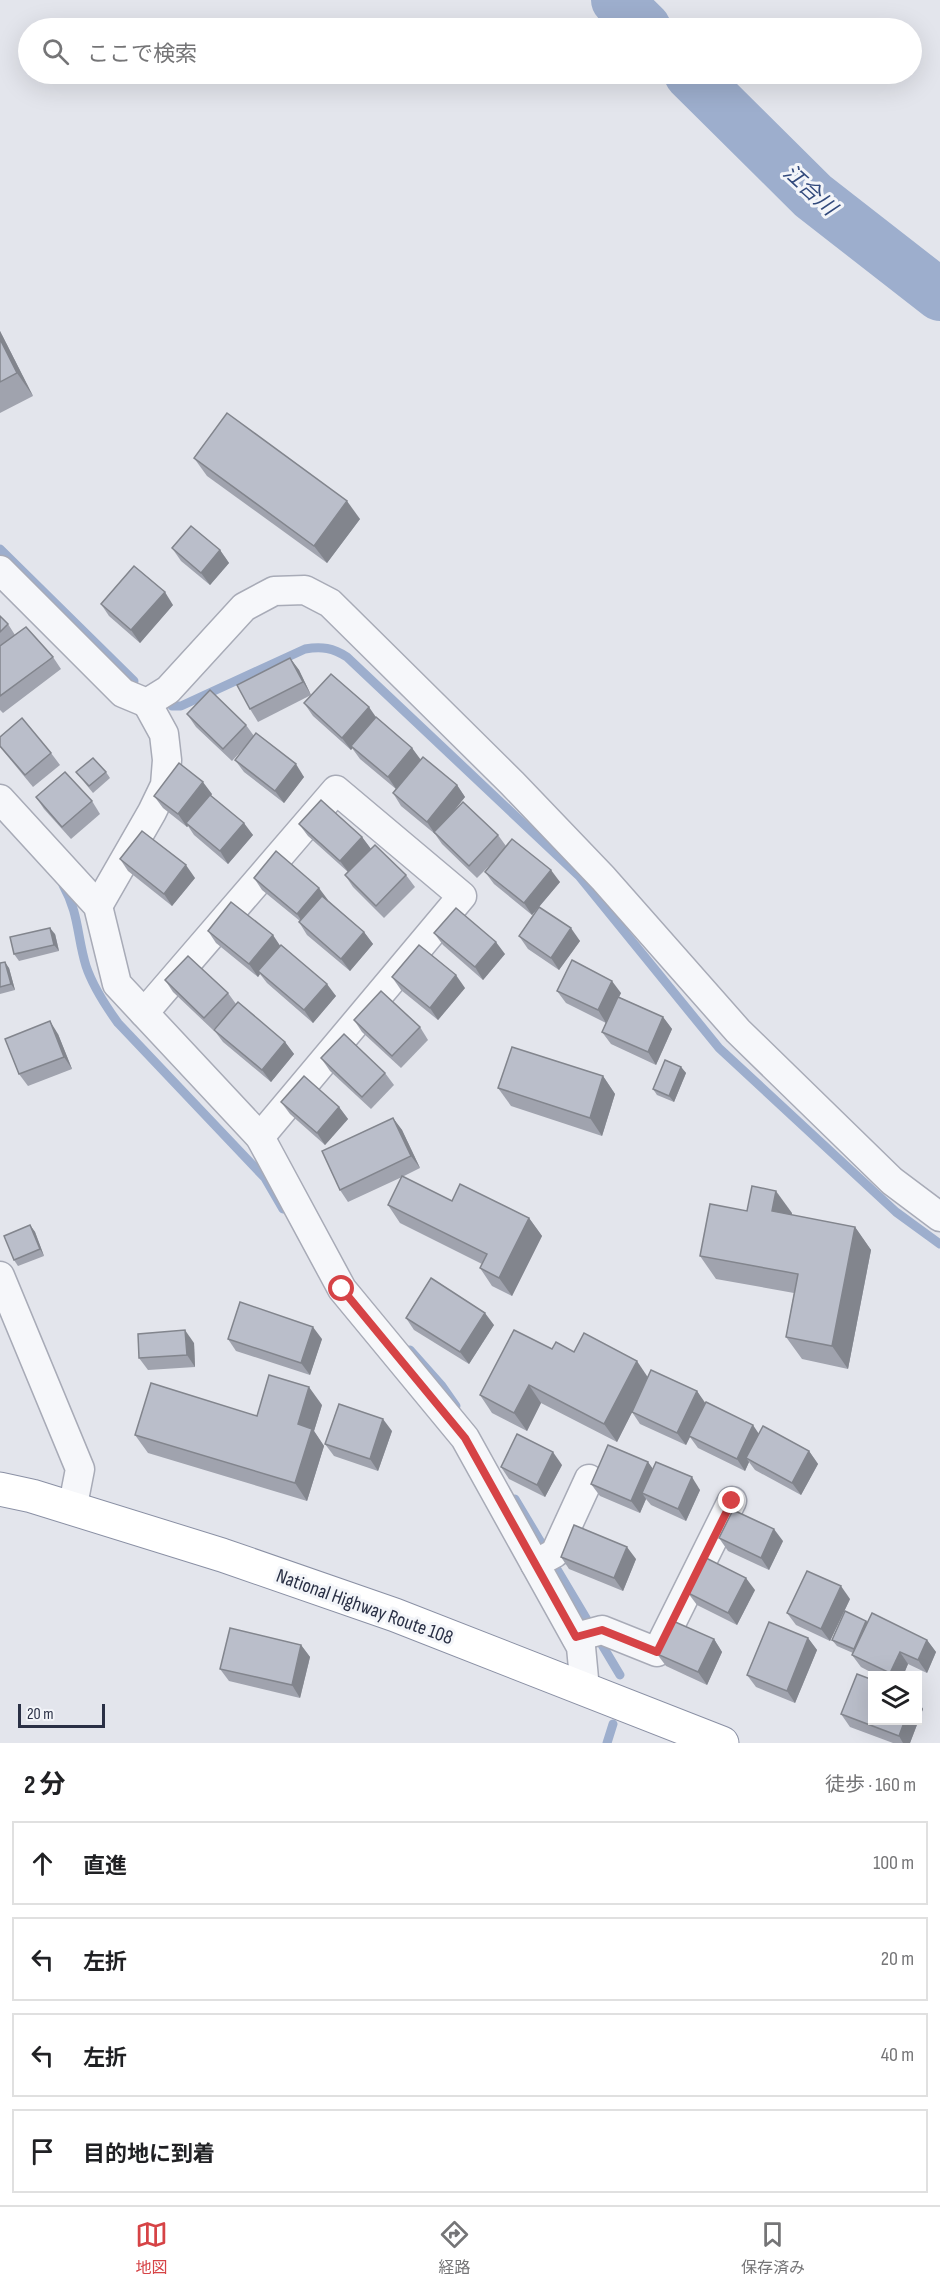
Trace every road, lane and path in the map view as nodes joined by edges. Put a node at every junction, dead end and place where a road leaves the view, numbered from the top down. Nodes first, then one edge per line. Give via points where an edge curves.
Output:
1 (0, 570) edge
2 (147, 703) junction
3 (0, 799) edge
4 (98, 906) junction
5 (144, 1013) junction
6 (260, 1137) junction
7 (940, 1217) edge
8 (0, 1276) edge
9 (589, 1479) dead end
10 (0, 1489) edge
11 (732, 1501) dead end
12 (72, 1510) junction
13 (544, 1558) junction
14 (588, 1634) junction
15 (585, 1689) junction
16 (722, 1743) edge

1 - 2 street via 123,693
2 - 4 street via 164,735 165,785
2 - 7 street via 168,690 244,607 274,591 305,590 330,603 603,878 738,1031 892,1181
3 - 4 street
4 - 5 street via 117,984
5 - 6 street
5 - 6 street via 336,790 462,896
6 - 13 street via 342,1289 465,1438
8 - 12 street via 80,1470
9 - 13 street
10 - 12 highway, National Highway Route 108
11 - 14 street via 657,1652
12 - 15 highway, National Highway Route 108 via 244,1562 395,1615
13 - 14 street
14 - 15 street via 581,1647
15 - 16 highway, National Highway Route 108

